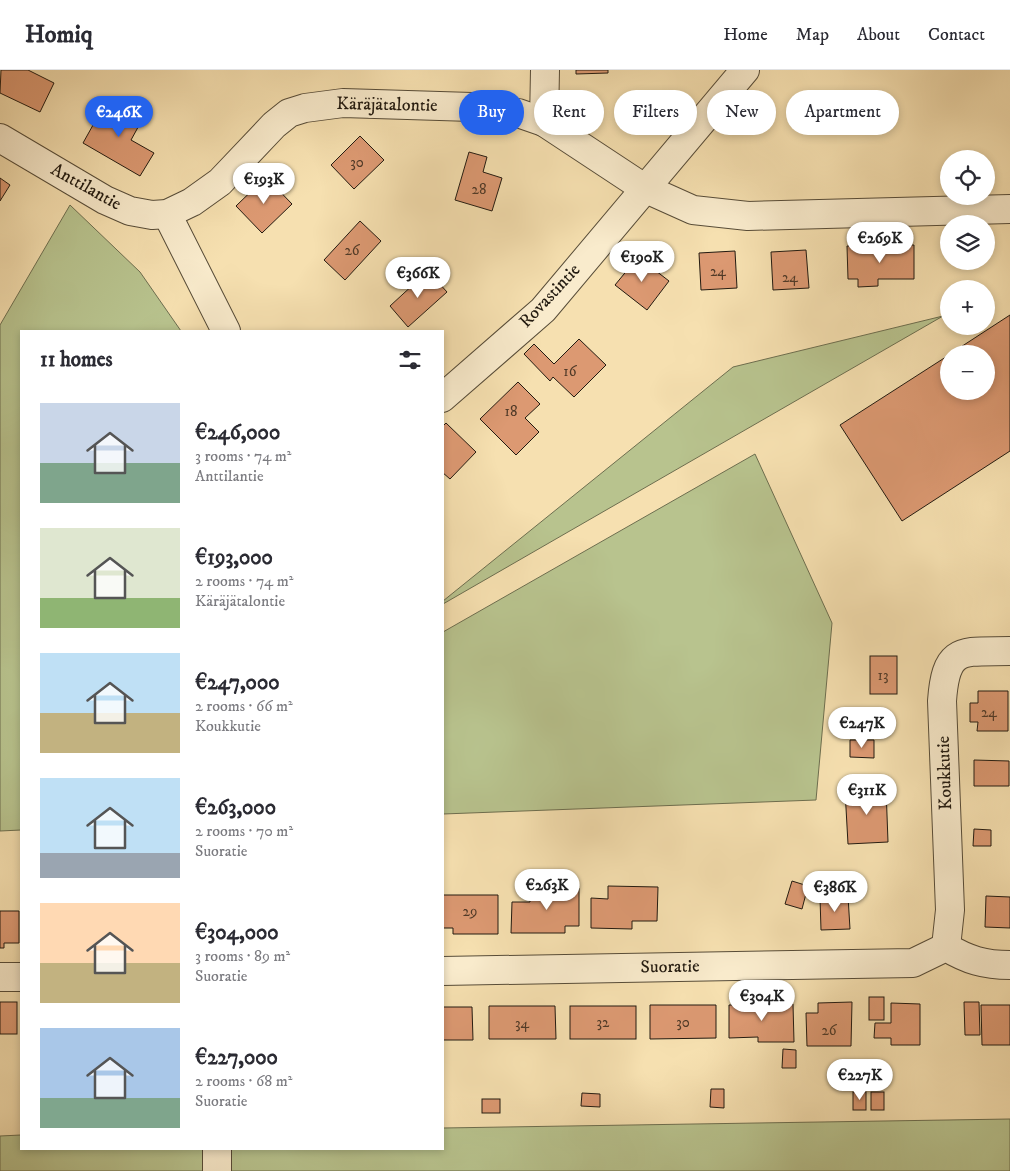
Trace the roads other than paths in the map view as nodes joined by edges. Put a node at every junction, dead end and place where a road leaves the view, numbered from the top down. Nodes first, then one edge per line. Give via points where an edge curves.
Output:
1 (545, 70) edge
2 (745, 70) edge
3 (545, 90) edge
4 (534, 119) edge
5 (564, 135) edge
6 (0, 138) edge
7 (644, 188) junction
8 (1010, 209) edge
9 (167, 214) junction
10 (225, 330) edge
11 (444, 396) edge
12 (1010, 651) edge
13 (946, 947) junction
14 (1010, 965) edge
15 (444, 971) edge
16 (0, 977) edge
17 (20, 977) edge
18 (216, 1150) edge
19 (217, 1171) edge

1 - 3 street
2 - 7 street, Rovastintie
4 - 9 street, Käräjätalontie via 518,113 472,107 344,103 305,108 288,113 274,125 220,182 192,202
5 - 7 street, Käräjätalontie
6 - 9 street, Anttilantie via 120,207 141,214
7 - 8 street, Käräjätalontie via 693,210 748,216
7 - 11 street, Rovastintie via 543,310
9 - 10 street
12 - 13 street, Koukkutie via 970,652 957,656 949,664 944,678 942,701 950,910
13 - 14 street via 990,965
13 - 15 street, Suoratie via 913,963
16 - 17 street
18 - 19 street

